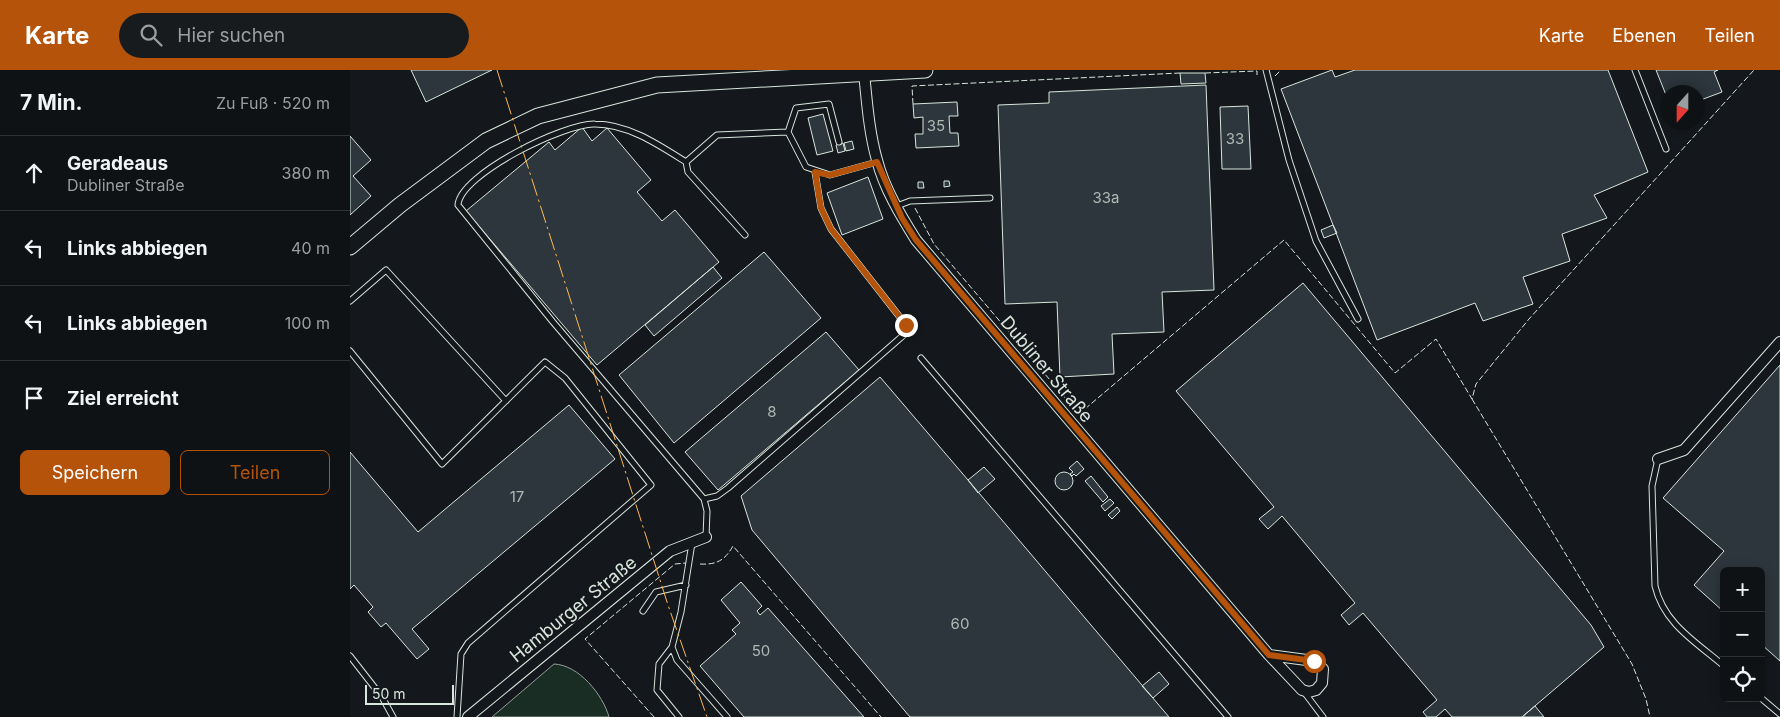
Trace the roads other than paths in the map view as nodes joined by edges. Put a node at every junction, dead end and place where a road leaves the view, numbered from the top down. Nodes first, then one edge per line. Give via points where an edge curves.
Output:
1 (925, 70) edge
2 (1266, 70) edge
3 (1635, 70) edge
4 (864, 73) junction
5 (788, 132) junction
6 (839, 142) dead end
7 (1666, 149) dead end
8 (686, 162) junction
9 (877, 162) junction
10 (815, 172) junction
11 (990, 198) dead end
12 (897, 206) junction
13 (744, 235) dead end
14 (350, 247) edge
15 (350, 301) edge
16 (1358, 319) dead end
17 (1780, 342) edge
18 (350, 351) edge
19 (921, 358) dead end
20 (506, 400) junction
21 (1658, 459) joint
22 (704, 498) junction
23 (706, 537) joint
24 (692, 542) junction
25 (686, 585) junction
26 (643, 611) dead end
27 (672, 647) junction
28 (1269, 655) junction
29 (350, 656) edge
30 (1720, 663) edge
31 (1302, 690) junction
32 (1765, 701) edge
33 (1780, 714) edge
34 (394, 717) edge
35 (457, 717) edge
36 (468, 717) edge
37 (679, 717) edge
38 (727, 717) edge
39 (1228, 717) edge
40 (1323, 717) edge

1 - 4 street
2 - 16 lane via 1289,160 1316,241
3 - 7 lane
4 - 9 street, Dubliner Straße via 869,128
4 - 14 street via 656,84 538,116 486,141
5 - 6 lane via 796,108 829,104
5 - 8 lane via 717,135
5 - 10 lane via 806,167
8 - 13 lane via 688,172
8 - 22 lane via 662,146 618,127 578,126 530,144 492,168 465,188 458,205 547,315
9 - 10 lane via 830,175
9 - 12 street, Dubliner Straße
10 - 22 lane via 821,208 831,229 906,325 906,333 728,488 717,496
11 - 12 lane via 910,200
12 - 28 street, Dubliner Straße via 916,240
15 - 20 lane via 386,270
17 - 21 street via 1684,450
18 - 20 lane via 442,464
19 - 39 lane
20 - 35 lane via 545,362 565,378 651,485 468,643 462,654
21 - 30 lane via 1652,486 1658,598 1674,624
22 - 23 lane
23 - 24 street, Hamburger Straße
24 - 25 lane
24 - 36 street, Hamburger Straße via 670,551
25 - 26 lane via 656,592
25 - 27 lane
27 - 37 lane via 659,664 657,690
27 - 38 lane via 677,660
28 - 31 street, Dubliner Straße
28 - 31 street via 1314,661 1320,665 1324,676 1316,690
29 - 34 lane
31 - 40 lane
32 - 33 lane

